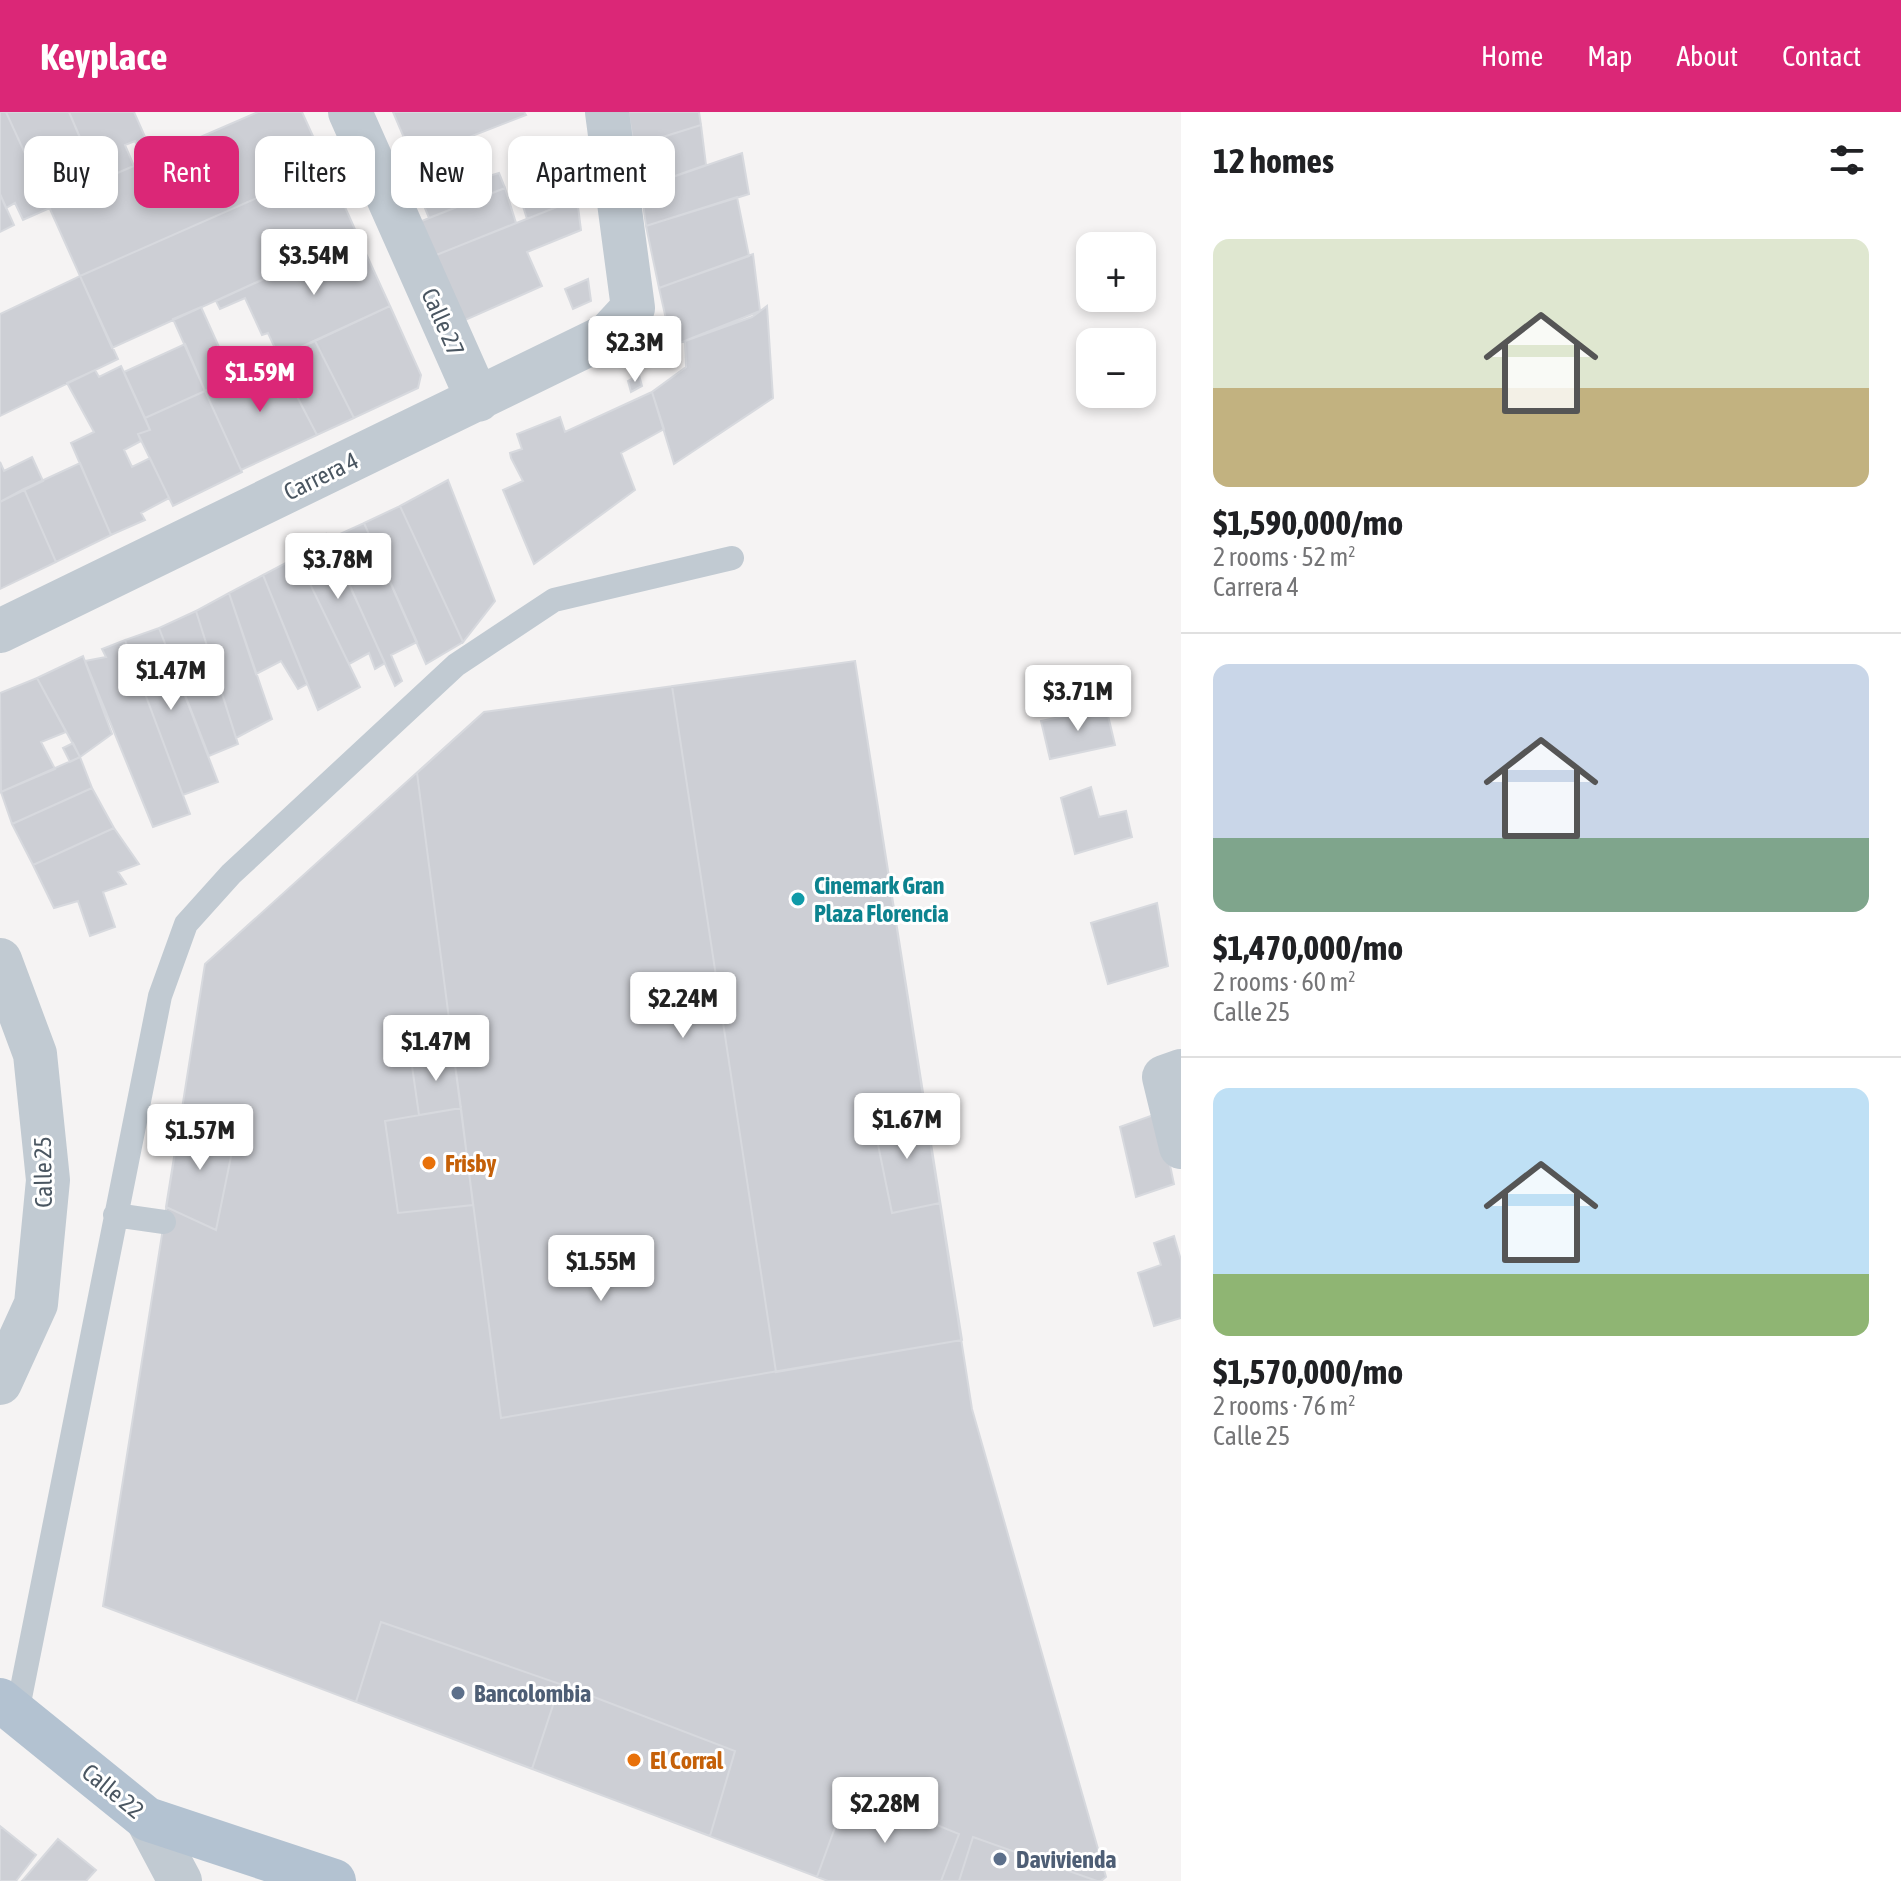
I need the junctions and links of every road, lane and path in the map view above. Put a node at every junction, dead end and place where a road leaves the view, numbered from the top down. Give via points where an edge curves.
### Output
1 (350, 112) edge
2 (607, 112) edge
3 (478, 400) junction
4 (732, 558) dead end
5 (0, 631) edge
6 (0, 960) edge
7 (1172, 1074) edge
8 (1181, 1147) edge
9 (115, 1215) junction
10 (164, 1222) dead end
11 (0, 1383) edge
12 (8, 1706) edge
13 (147, 1819) junction
14 (180, 1881) edge
15 (334, 1881) edge

1 - 3 street, Calle 27
2 - 3 street, Carrera 4 via 633,308 608,335
3 - 5 street, Carrera 4
4 - 9 lane via 554,600 456,665 231,874 186,924 160,996
6 - 11 street, Calle 25 via 35,1054 48,1180 36,1304
7 - 8 street
9 - 10 lane
9 - 12 lane
12 - 13 main road, Calle 22
13 - 14 street
13 - 15 main road, Calle 22

